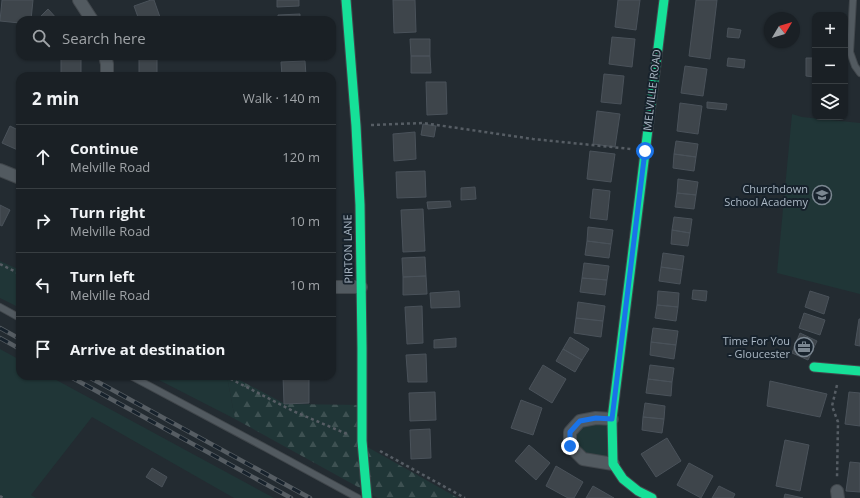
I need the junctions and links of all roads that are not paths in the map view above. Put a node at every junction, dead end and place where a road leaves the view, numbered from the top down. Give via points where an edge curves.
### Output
1 (79, 0) edge
2 (346, 0) edge
3 (664, 0) edge
4 (853, 0) edge
5 (89, 16) edge
6 (106, 60) edge
7 (108, 72) edge
8 (860, 73) edge
9 (0, 170) edge
10 (16, 176) edge
11 (336, 287) edge
12 (361, 287) junction
13 (0, 307) edge
14 (16, 316) edge
15 (814, 367) dead end
16 (860, 371) edge
17 (138, 380) edge
18 (612, 419) junction
19 (613, 464) junction
20 (358, 498) edge
21 (367, 498) edge
22 (652, 498) edge

1 - 5 street
2 - 12 street, PIRTON LANE via 356,126
3 - 18 street, MELVILLE ROAD
4 - 8 lane via 850,52
6 - 7 street
9 - 10 street
11 - 12 street
12 - 21 street, PIRTON LANE via 362,453
13 - 14 lane
15 - 16 street
17 - 20 lane
18 - 19 street, MELVILLE ROAD
18 - 19 street via 580,421 570,432 570,446 583,459
19 - 22 street via 622,479

